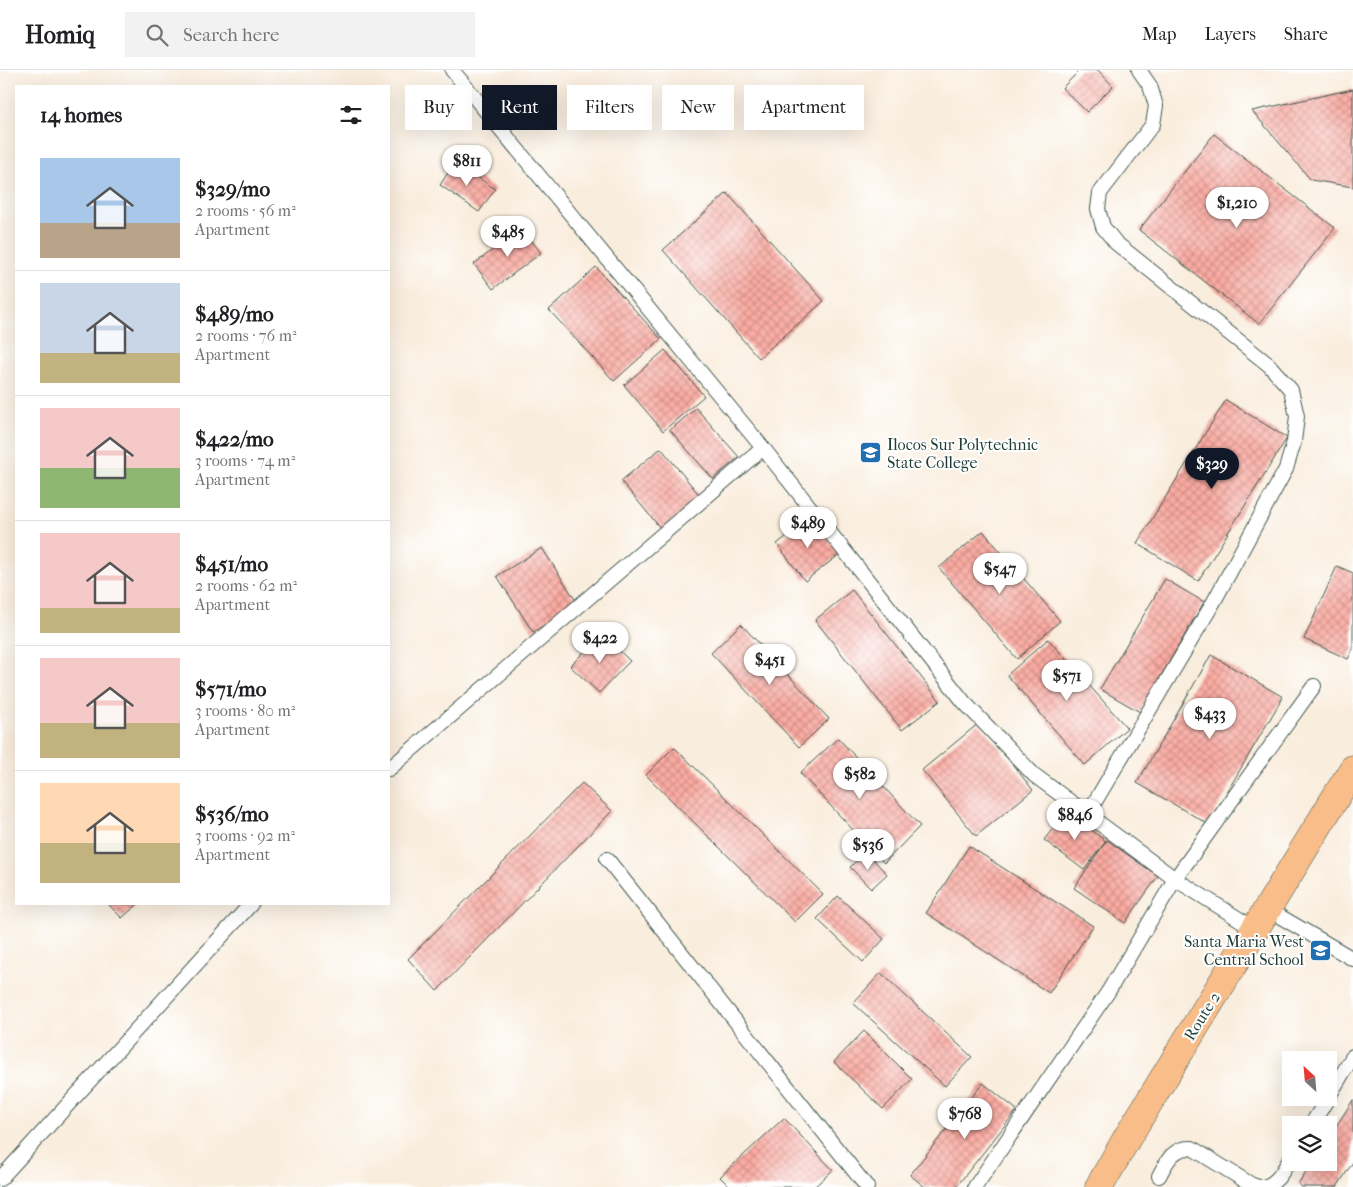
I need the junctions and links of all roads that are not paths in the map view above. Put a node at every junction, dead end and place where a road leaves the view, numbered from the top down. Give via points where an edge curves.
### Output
1 (452, 70) edge
2 (1139, 70) edge
3 (763, 448) junction
4 (1314, 686) dead end
5 (390, 768) edge
6 (1353, 768) edge
7 (1087, 815) junction
8 (606, 859) dead end
9 (1175, 879) junction
10 (250, 905) edge
11 (1261, 919) junction
12 (1353, 960) edge
13 (1353, 1056) edge
14 (1338, 1080) edge
15 (1283, 1171) edge
16 (1159, 1176) dead end
17 (0, 1179) edge
18 (867, 1187) edge
19 (975, 1187) edge
20 (1100, 1187) edge
21 (1260, 1187) edge

1 - 3 lane
2 - 7 lane via 1150,86 1156,106 1153,124 1100,193 1098,209 1103,227 1116,242 1269,365 1291,390 1298,416 1286,469 1212,606
3 - 5 lane
3 - 7 lane via 964,702 1034,775
4 - 9 lane
6 - 11 highway, Route 2
7 - 9 lane
8 - 18 lane
9 - 11 lane
9 - 19 lane via 1108,992
10 - 17 lane
11 - 12 lane
11 - 20 highway, Route 2 via 1126,1138
13 - 14 lane
15 - 21 lane via 1278,1179
16 - 21 lane via 1172,1154 1184,1147 1192,1148

